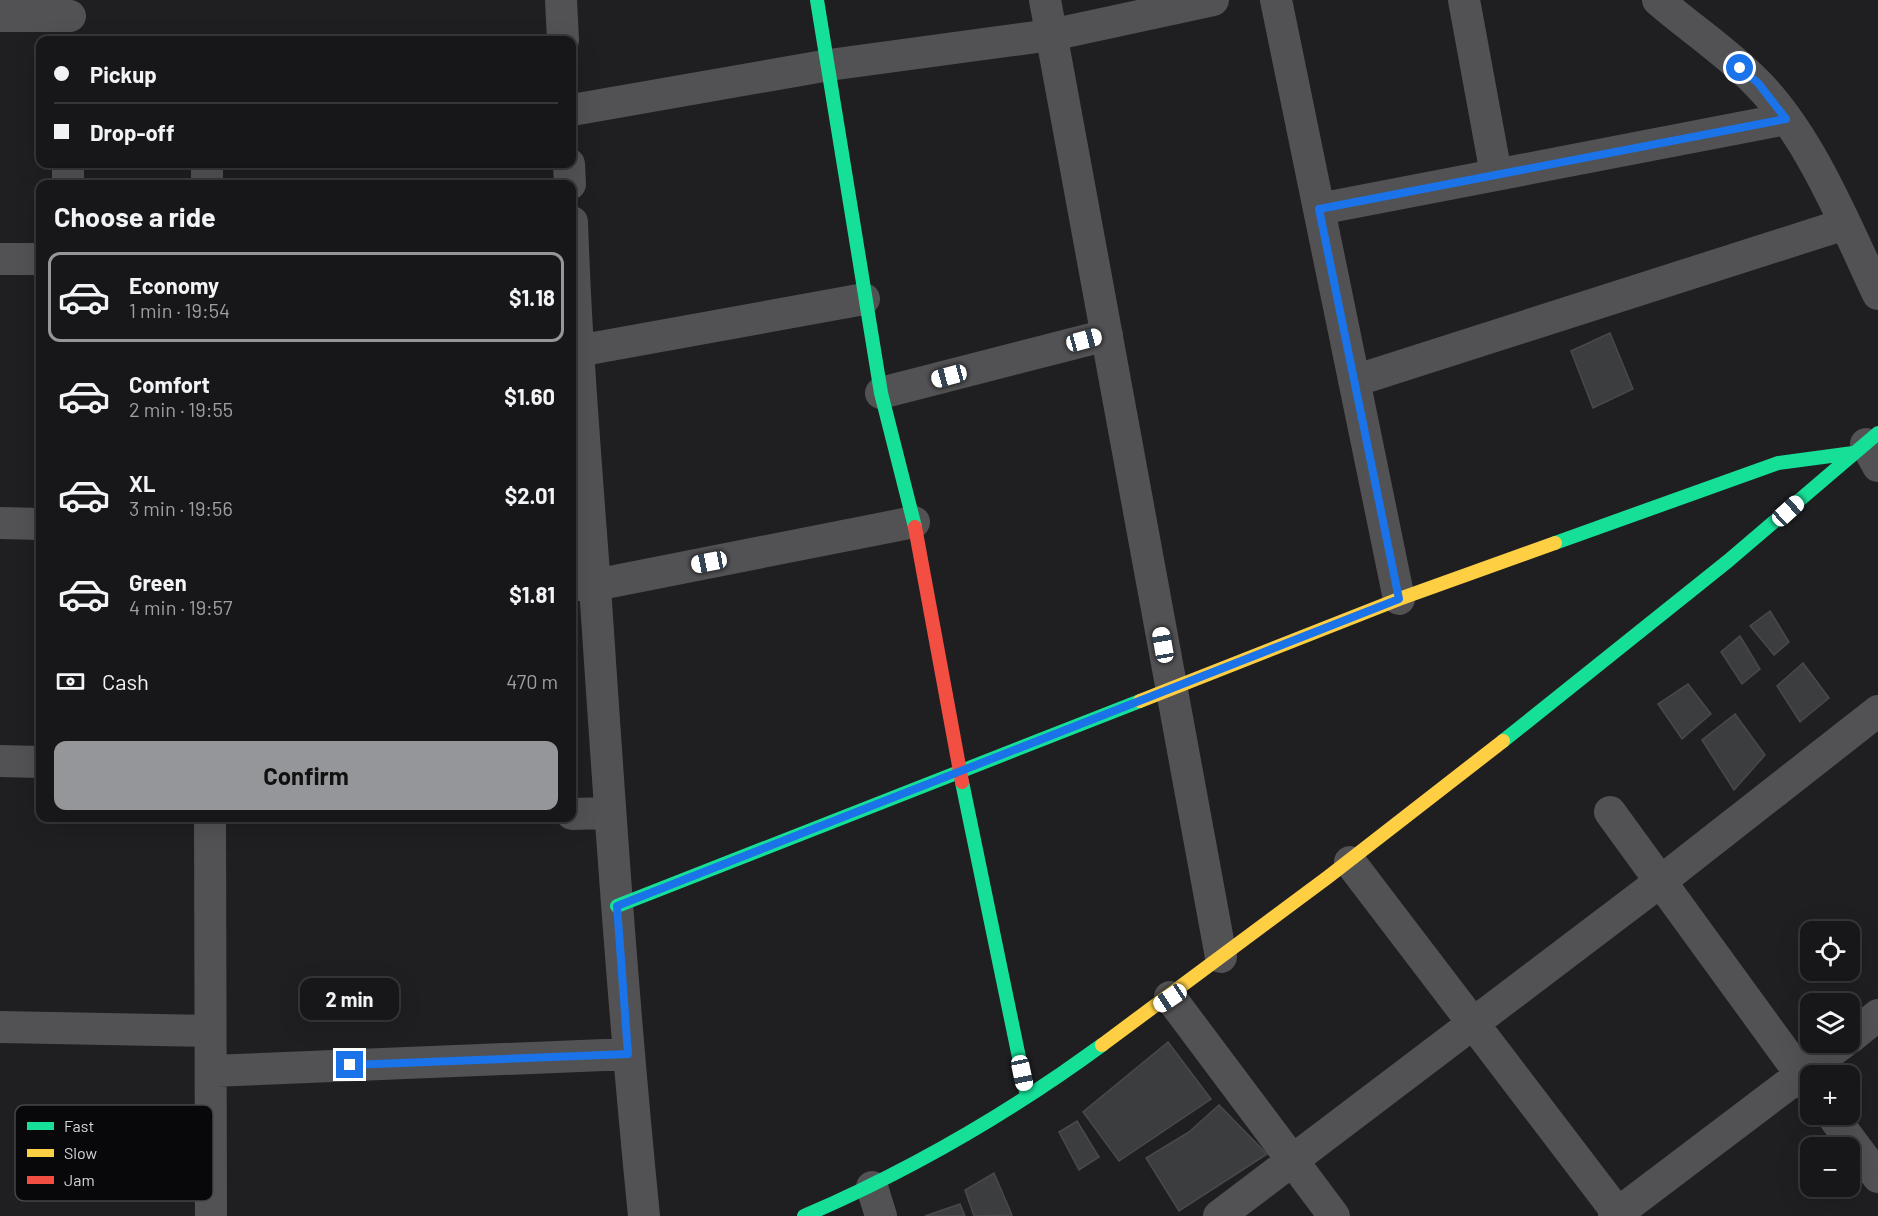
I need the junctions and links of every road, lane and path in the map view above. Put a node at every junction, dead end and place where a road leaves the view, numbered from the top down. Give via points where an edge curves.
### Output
1 (561, 0) edge
2 (817, 0) edge
3 (1045, 0) edge
4 (1213, 0) edge
5 (1276, 0) edge
6 (1464, 0) edge
7 (1672, 3) edge
8 (0, 16) edge
9 (70, 19) edge
10 (563, 36) edge
11 (1051, 36) junction
12 (830, 65) junction
13 (576, 109) edge
14 (1786, 119) junction
15 (1496, 174) junction
16 (1319, 209) junction
17 (1845, 224) junction
18 (0, 259) edge
19 (36, 259) edge
20 (1878, 294) edge
21 (864, 299) junction
22 (1107, 335) junction
23 (576, 352) edge
24 (1354, 381) junction
25 (881, 393) junction
26 (576, 404) edge
27 (1869, 449) edge
28 (914, 522) junction
29 (0, 523) edge
30 (36, 524) edge
31 (583, 585) edge
32 (1399, 599) junction
33 (1171, 689) junction
34 (1878, 711) edge
35 (0, 761) edge
36 (36, 762) edge
37 (960, 772) junction
38 (1610, 812) dead end
39 (609, 813) junction
40 (576, 814) edge
41 (210, 822) edge
42 (1350, 862) junction
43 (1661, 881) junction
44 (617, 906) junction
45 (1221, 957) junction
46 (1170, 998) junction
47 (1878, 1015) edge
48 (1473, 1023) junction
49 (0, 1027) edge
50 (1860, 1030) edge
51 (210, 1031) junction
52 (1834, 1053) edge
53 (628, 1054) junction
54 (1822, 1065) edge
55 (211, 1071) junction
56 (1800, 1074) edge
57 (1800, 1086) edge
58 (1027, 1096) junction
59 (211, 1105) edge
60 (1839, 1125) edge
61 (1292, 1160) junction
62 (1878, 1177) edge
63 (877, 1201) edge
64 (1617, 1215) edge
65 (644, 1216) edge
66 (804, 1216) edge
67 (1219, 1216) edge
68 (1334, 1216) edge

1 - 10 street
2 - 12 street
3 - 11 street
4 - 11 street
5 - 16 street
6 - 15 street
7 - 14 street via 1758,83
8 - 9 street
11 - 12 street
11 - 22 street
12 - 13 street
12 - 21 street
14 - 15 street
14 - 17 street
15 - 16 street
16 - 24 street
17 - 20 street
17 - 24 street
18 - 19 street
21 - 23 street
21 - 25 street
22 - 25 street
22 - 33 street
24 - 32 street
25 - 28 street
26 - 31 street
27 - 32 street via 1778,463
27 - 42 street
28 - 31 street
28 - 37 street
29 - 30 street
31 - 39 street
32 - 33 street
33 - 37 street
33 - 45 street
34 - 43 street
35 - 36 street
37 - 44 street
37 - 58 street
38 - 43 street
39 - 40 street
39 - 44 street
41 - 51 street
42 - 45 street
42 - 48 street
43 - 48 street
43 - 56 street
44 - 53 street
45 - 46 street
46 - 58 street
46 - 61 street
47 - 50 street
48 - 61 street
48 - 64 street
49 - 51 street
51 - 55 street
52 - 54 street
53 - 55 street
53 - 65 street
55 - 59 street
57 - 64 street
58 - 63 street
60 - 62 street
61 - 67 street
61 - 68 street
63 - 66 street

